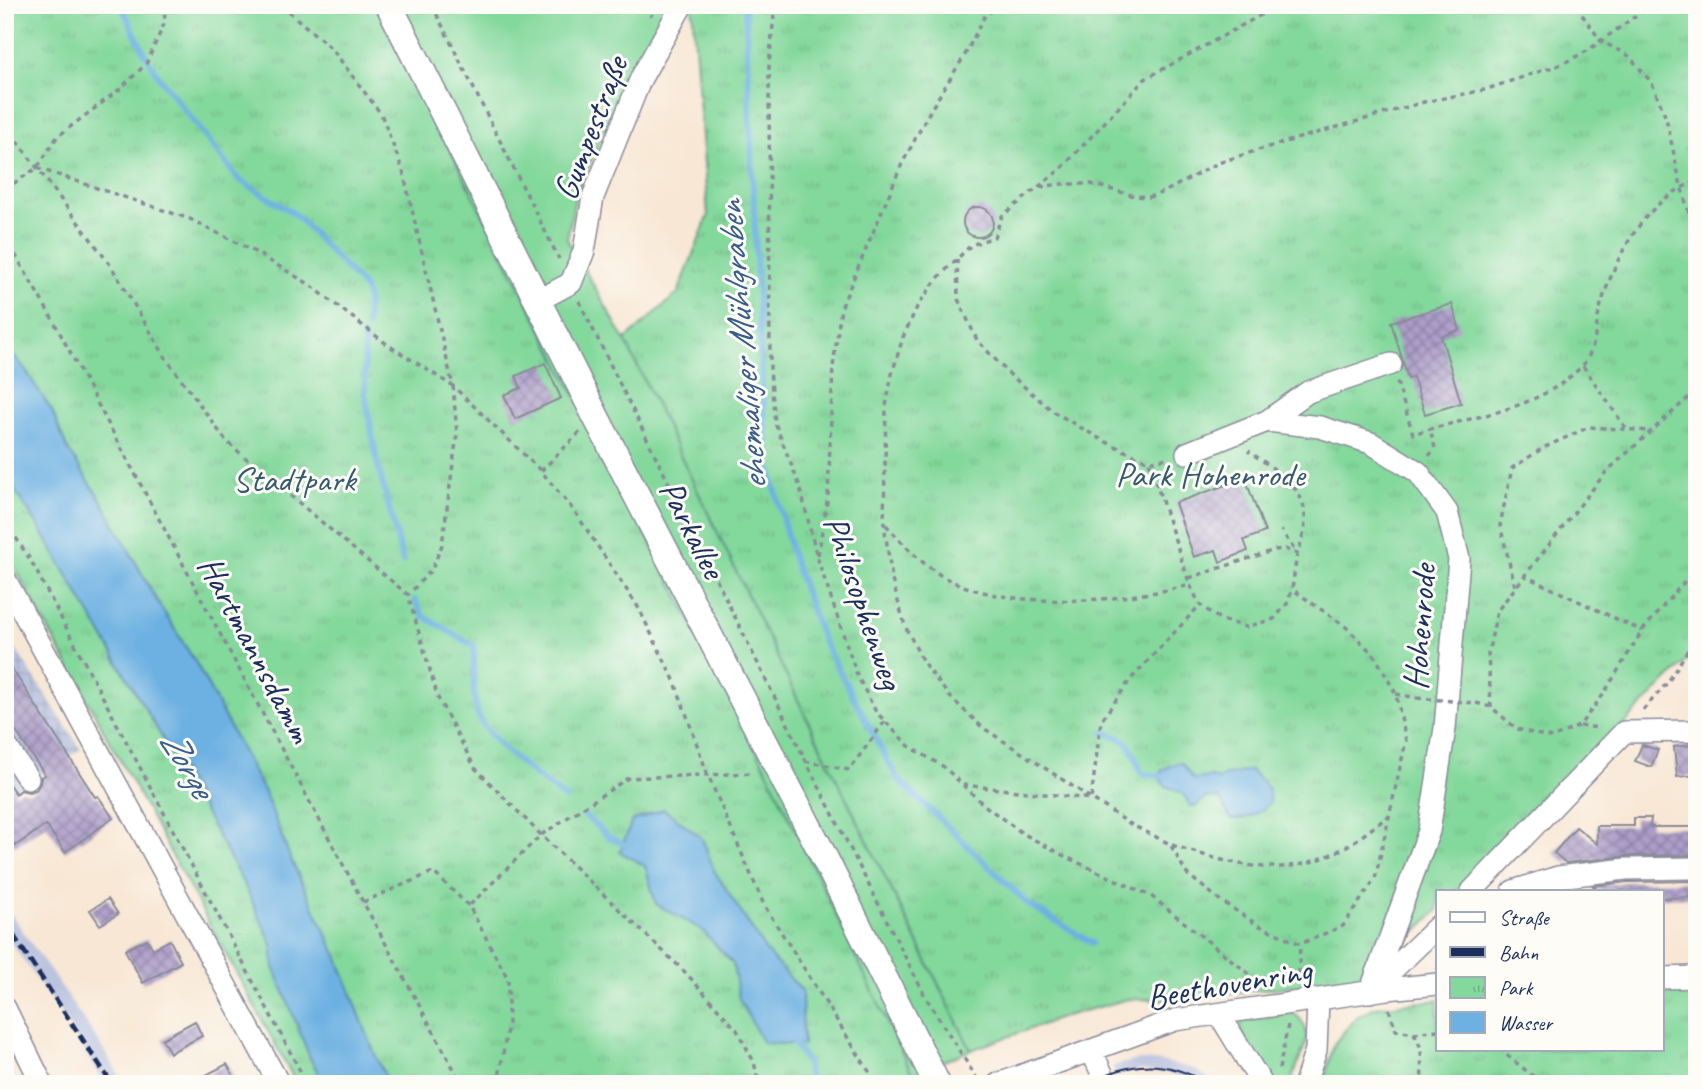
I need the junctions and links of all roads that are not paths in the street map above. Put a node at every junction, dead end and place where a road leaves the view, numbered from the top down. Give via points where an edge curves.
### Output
1 (388, 5) edge
2 (682, 5) edge
3 (537, 301) junction
4 (1391, 364) road end
5 (1268, 421) junction
6 (1187, 453) road end
7 (5, 579) edge
8 (1697, 731) edge
9 (5, 744) edge
10 (29, 779) dead end
11 (1697, 868) edge
12 (1473, 890) edge
13 (1516, 890) edge
14 (1436, 928) edge
15 (1697, 977) edge
16 (1664, 978) edge
17 (1436, 985) edge
18 (1370, 992) junction
19 (1318, 1000) junction
20 (5, 1008) edge
21 (1219, 1014) junction
22 (1091, 1050) junction
23 (1270, 1078) edge
24 (1105, 1079) edge
25 (42, 1084) edge
26 (279, 1084) edge
27 (937, 1084) edge
28 (998, 1084) edge
29 (1306, 1084) edge

1 - 3 main road, Parkallee
2 - 3 street, Gumpestraße via 641,78 593,197 584,251 571,283
3 - 27 main road, Parkallee
4 - 5 street via 1308,392
5 - 6 street
5 - 18 street, Hohenrode via 1320,427 1371,443 1418,472 1447,512 1459,559 1445,728 1429,831
7 - 26 street
8 - 12 street via 1624,732
9 - 10 street
11 - 13 street via 1626,869 1558,877
14 - 18 street
15 - 16 street
17 - 18 street, Beethovenring
18 - 19 street, Beethovenring
19 - 21 street, Beethovenring via 1293,996
19 - 29 street via 1316,1051
20 - 25 street
21 - 22 street, Beethovenring via 1175,1020
21 - 23 street
22 - 24 street
22 - 28 street, Beethovenring

